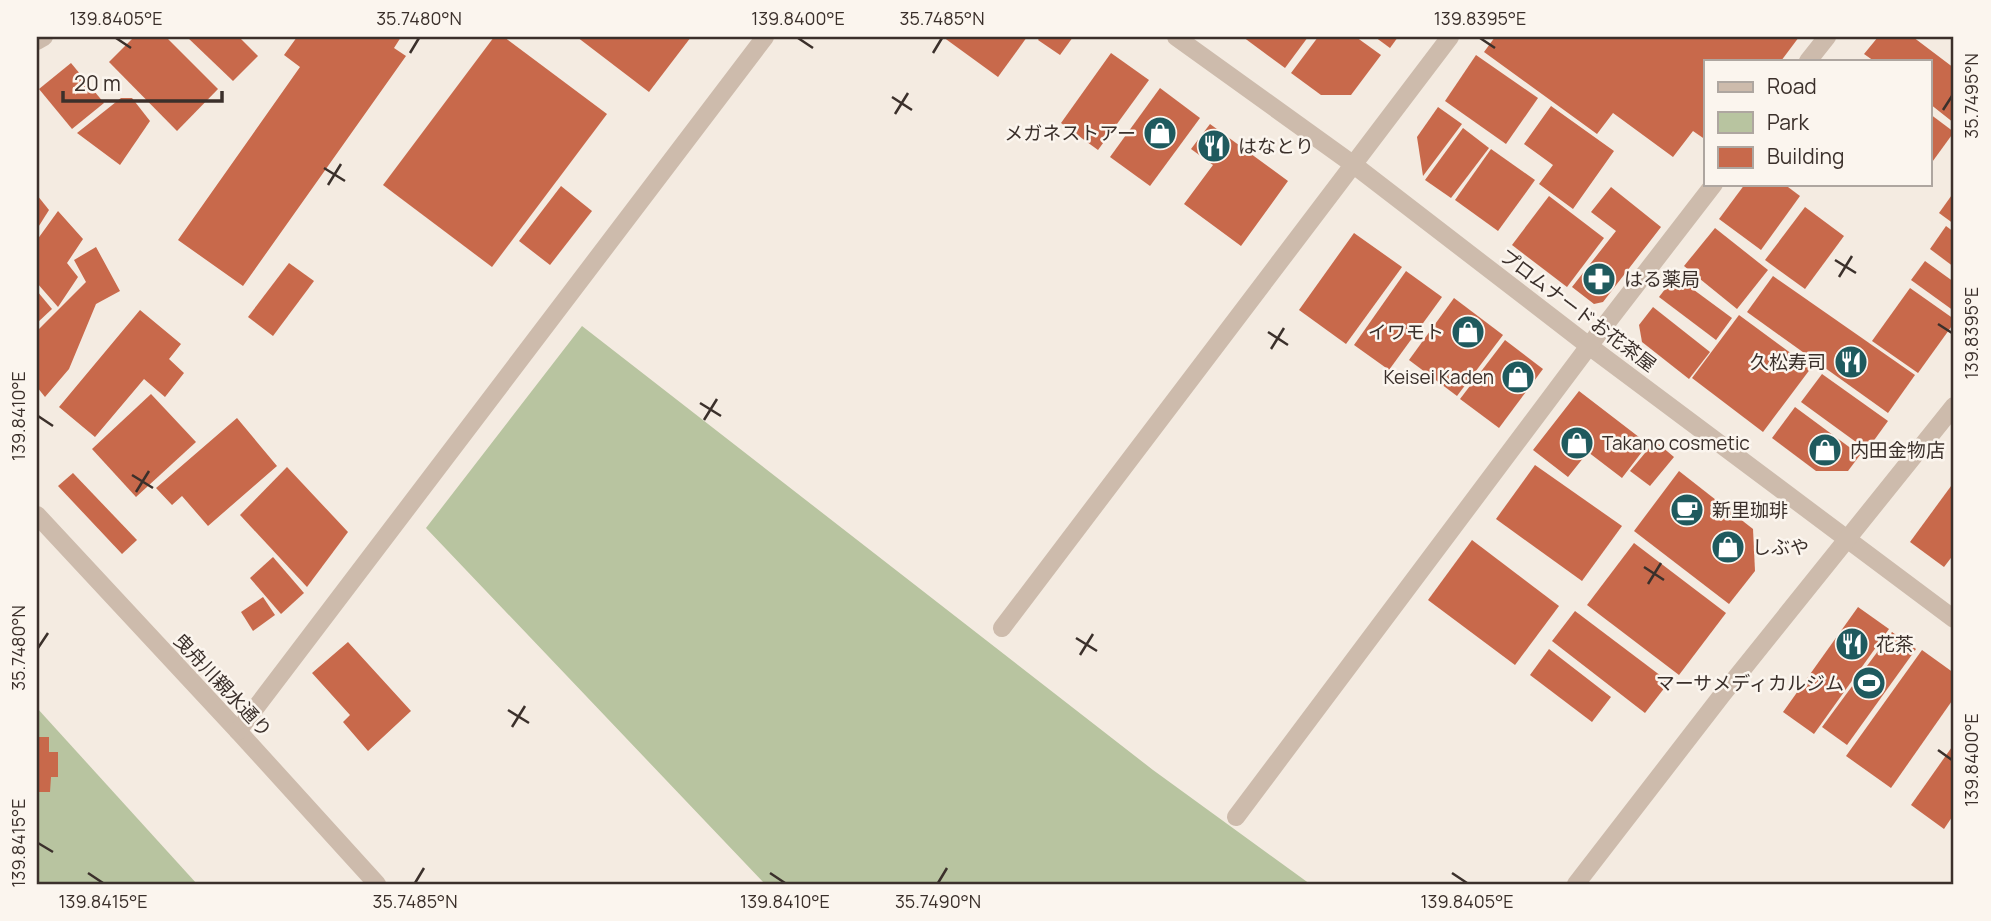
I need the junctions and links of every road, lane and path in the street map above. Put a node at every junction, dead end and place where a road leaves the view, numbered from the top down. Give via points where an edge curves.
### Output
1 (44, 37) edge
2 (765, 37) edge
3 (1176, 37) edge
4 (1450, 37) edge
5 (1827, 37) edge
6 (37, 41) edge
7 (1809, 60) edge
8 (1353, 166) junction
9 (1712, 186) edge
10 (1589, 346) junction
11 (1954, 406) edge
12 (37, 515) edge
13 (1848, 539) junction
14 (1954, 619) edge
15 (1002, 628) dead end
16 (238, 731) junction
17 (1236, 817) dead end
18 (377, 884) edge
19 (1576, 884) edge

1 - 6 street
2 - 16 street
3 - 8 street, プロムナードお花茶屋
4 - 8 street
5 - 7 street
8 - 10 street, プロムナードお花茶屋
8 - 15 street
9 - 10 street
10 - 13 street, プロムナードお花茶屋
10 - 17 street
11 - 13 street
12 - 16 street, 曳舟川親水通り
13 - 14 street, プロムナードお花茶屋
13 - 19 street
16 - 18 street, 曳舟川親水通り

